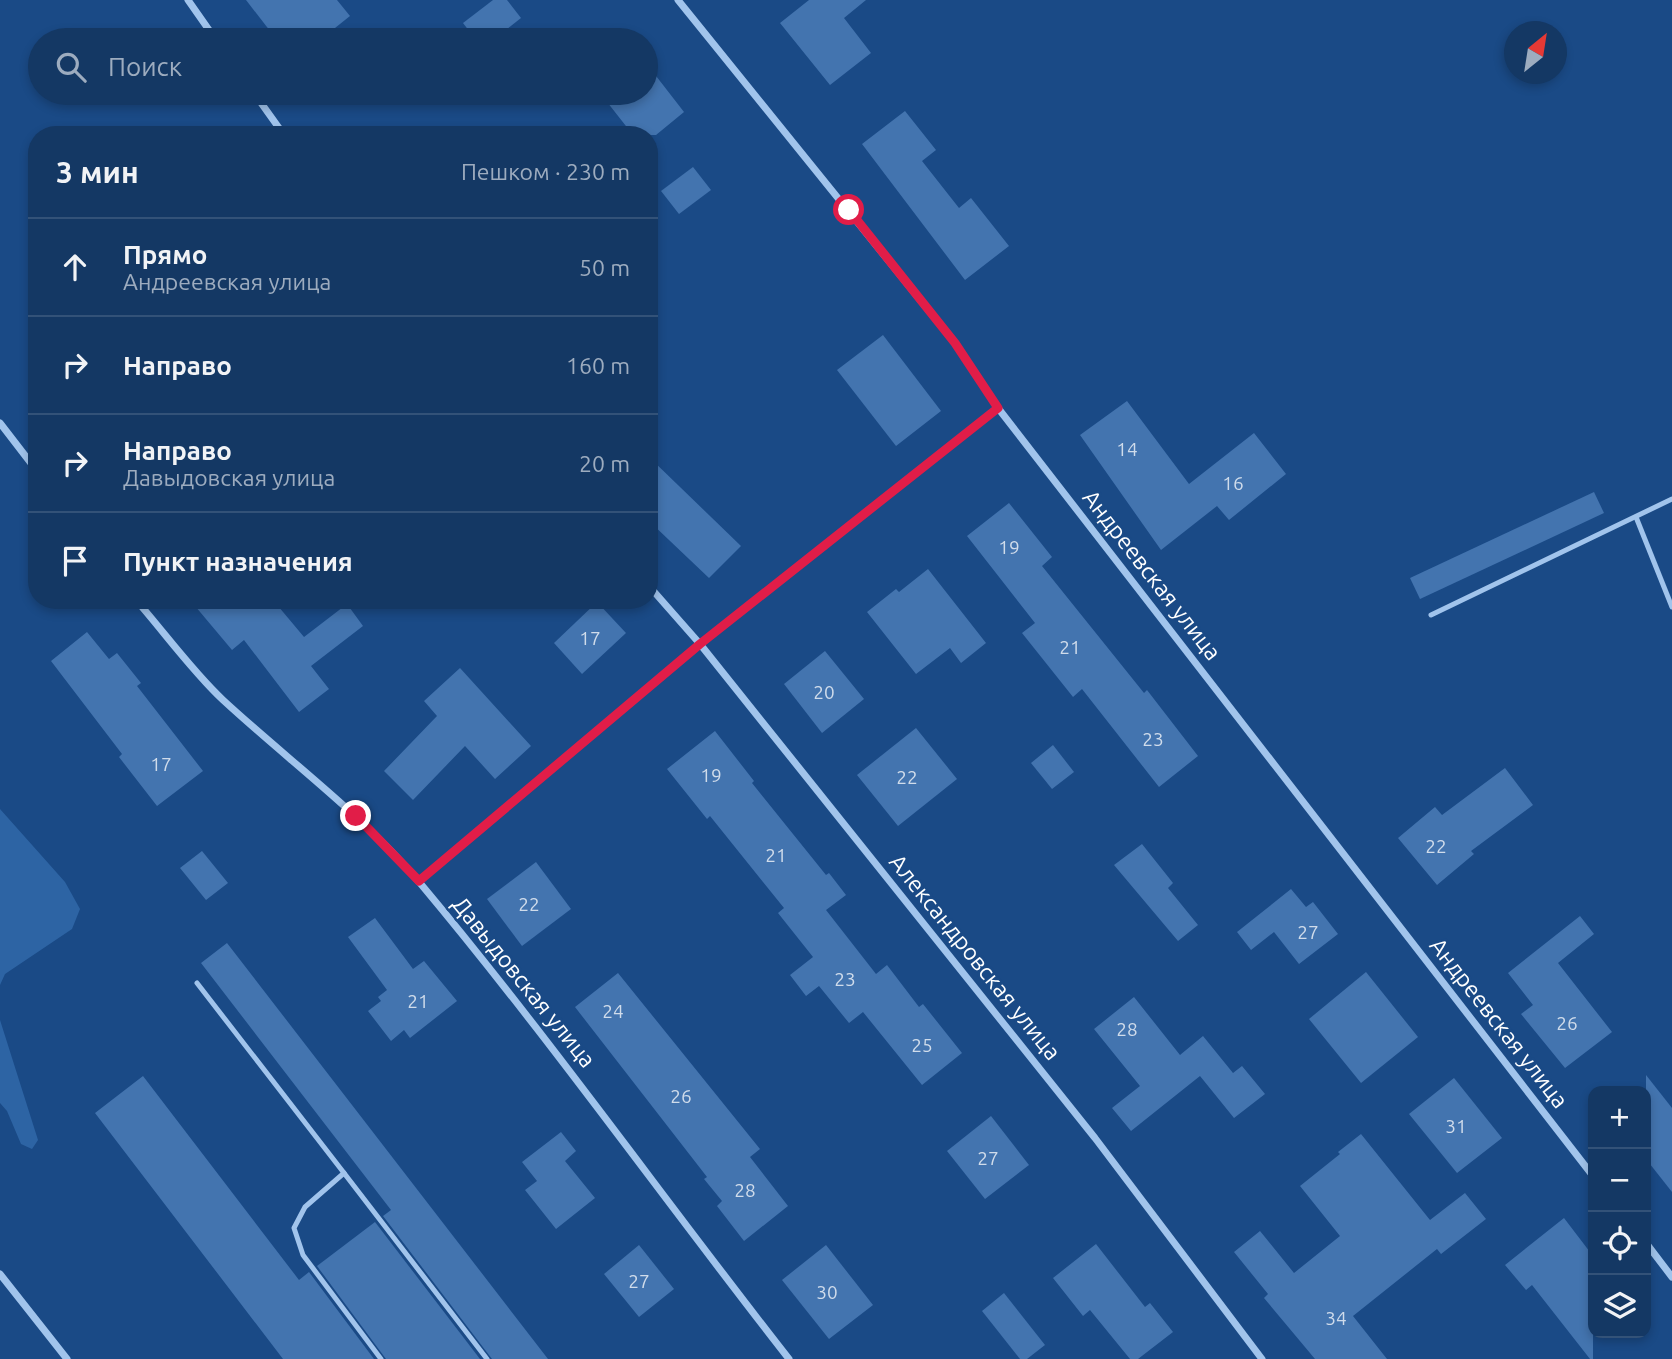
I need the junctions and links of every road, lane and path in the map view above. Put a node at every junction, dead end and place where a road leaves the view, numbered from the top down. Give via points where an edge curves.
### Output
1 (188, 0) edge
2 (678, 0) edge
3 (208, 28) edge
4 (263, 105) edge
5 (278, 126) edge
6 (998, 408) junction
7 (0, 424) edge
8 (28, 460) edge
9 (1672, 499) edge
10 (1636, 517) junction
11 (658, 596) edge
12 (1672, 607) edge
13 (144, 609) edge
14 (1431, 615) dead end
15 (700, 644) junction
16 (419, 881) junction
17 (197, 983) dead end
18 (1588, 1170) edge
19 (344, 1173) junction
20 (1651, 1250) edge
21 (0, 1274) edge
22 (1672, 1277) edge
23 (67, 1359) edge
24 (381, 1359) edge
25 (487, 1359) edge
26 (789, 1359) edge
27 (1262, 1359) edge

1 - 3 street
2 - 6 street, Андреевская улица via 955,343
4 - 5 street
6 - 15 lane
6 - 18 street, Андреевская улица
7 - 8 street
9 - 10 lane
10 - 12 lane
10 - 14 lane
11 - 15 street, Александровская улица
13 - 16 street, Давыдовская улица via 221,698 356,816
15 - 16 lane
15 - 27 street, Александровская улица via 1095,1138
16 - 26 street, Давыдовская улица via 584,1088
17 - 19 lane
19 - 24 lane via 305,1207 294,1228 303,1255
19 - 25 lane
20 - 22 street
21 - 23 street

